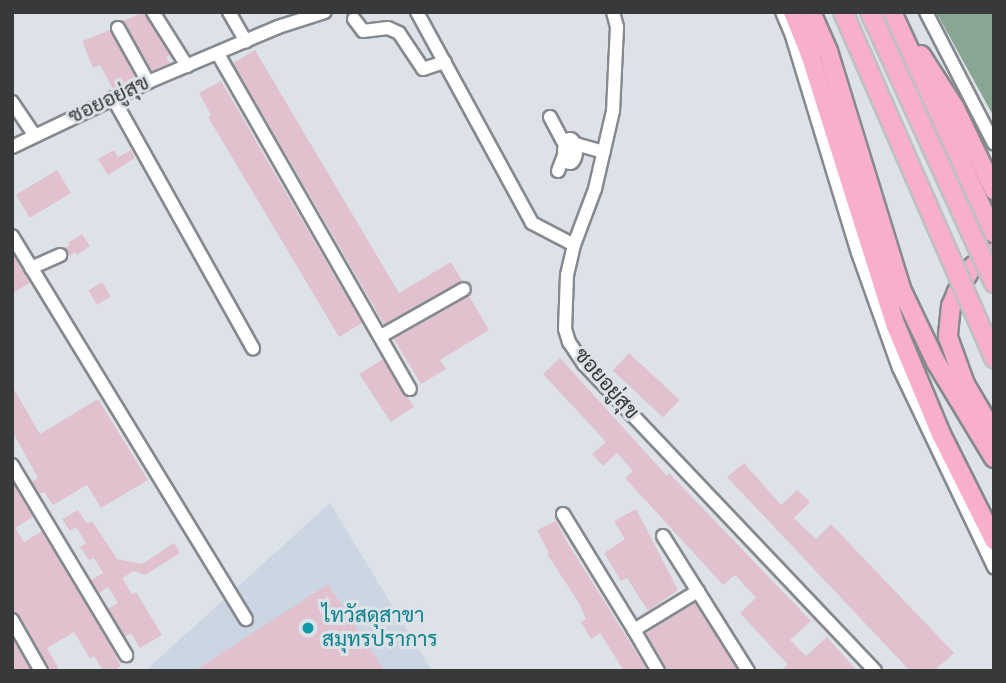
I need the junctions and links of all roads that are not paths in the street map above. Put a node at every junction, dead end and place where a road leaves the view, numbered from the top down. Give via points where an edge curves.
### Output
1 (153, 12) edge
2 (229, 12) edge
3 (325, 12) edge
4 (417, 12) edge
5 (613, 12) edge
6 (782, 12) edge
7 (793, 12) edge
8 (811, 12) edge
9 (843, 12) edge
10 (870, 12) edge
11 (926, 12) edge
12 (354, 19) dead end
13 (896, 20) edge
14 (118, 28) dead end
15 (246, 42) junction
16 (218, 54) junction
17 (445, 62) junction
18 (187, 66) junction
19 (148, 82) junction
20 (113, 97) junction
21 (12, 102) edge
22 (550, 117) dead end
23 (34, 135) junction
24 (567, 144) junction
25 (994, 144) edge
26 (12, 147) edge
27 (604, 152) junction
28 (558, 171) dead end
29 (994, 190) edge
30 (994, 234) edge
31 (12, 236) edge
32 (574, 245) junction
33 (994, 252) edge
34 (60, 255) dead end
35 (31, 268) junction
36 (994, 283) edge
37 (464, 289) dead end
38 (381, 336) junction
39 (253, 348) dead end
40 (994, 358) edge
41 (410, 389) dead end
42 (994, 433) edge
43 (994, 458) edge
44 (12, 465) edge
45 (563, 514) dead end
46 (663, 536) dead end
47 (994, 540) edge
48 (994, 567) edge
49 (698, 591) junction
50 (246, 619) dead end
51 (12, 620) edge
52 (634, 630) junction
53 (126, 655) dead end
54 (41, 671) edge
55 (657, 671) edge
56 (748, 671) edge
57 (875, 671) edge

1 - 18 street
2 - 15 street
3 - 15 street, ซอยอยู่สุข
4 - 17 street
5 - 27 street, ซอยอยู่สุข via 617,27 613,111
6 - 48 street via 899,368
7 - 47 highway via 896,326 941,434
8 - 43 highway via 828,51 901,289 936,362
9 - 40 highway, bridge
10 - 36 highway, bridge
11 - 25 street
12 - 17 street via 363,31 388,28 400,33 423,69
13 - 29 highway via 955,108
13 - 30 highway
14 - 19 street
15 - 16 street, ซอยอยู่สุข
16 - 18 street, ซอยอยู่สุข
16 - 38 street
17 - 32 street via 533,223
18 - 19 street, ซอยอยู่สุข
19 - 20 street, ซอยอยู่สุข
20 - 23 street, ซอยอยู่สุข
20 - 39 street
21 - 23 street
22 - 24 street
23 - 26 street, ซอยอยู่สุข
24 - 27 street
24 - 28 street
27 - 32 street, ซอยอยู่สุข
31 - 35 street
32 - 57 street, ซอยอยู่สุข via 564,293 565,329 584,364
33 - 42 highway via 973,266 957,292 948,337 965,384
34 - 35 street
35 - 50 street
37 - 38 street
38 - 41 street
44 - 53 street
45 - 52 street
46 - 49 street
49 - 52 street
49 - 56 street
51 - 54 street
52 - 55 street

